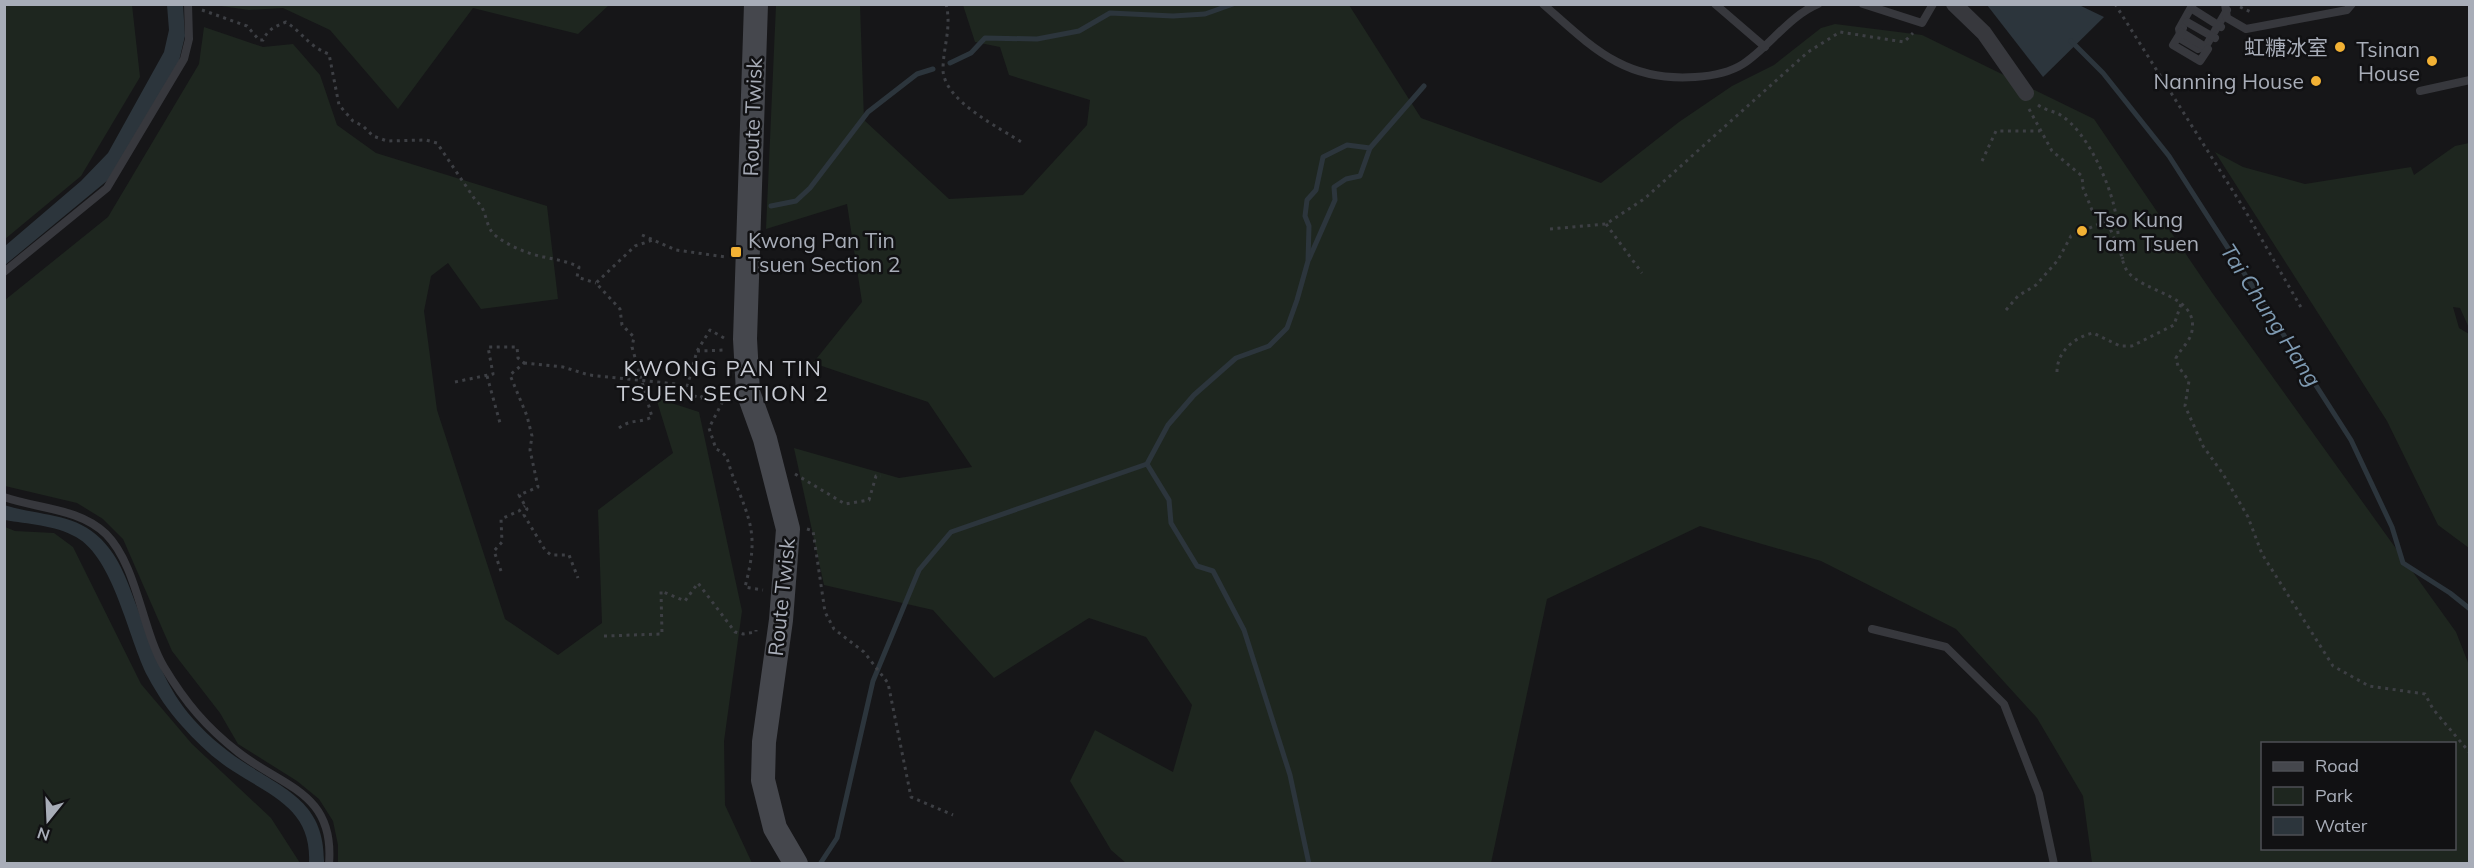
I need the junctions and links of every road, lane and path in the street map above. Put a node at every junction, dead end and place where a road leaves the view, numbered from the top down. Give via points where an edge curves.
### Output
1 (756, 4) edge
2 (946, 4) edge
3 (1543, 4) edge
4 (1715, 4) edge
5 (1818, 4) edge
6 (1863, 4) edge
7 (1933, 4) edge
8 (1954, 4) edge
9 (2115, 4) edge
10 (2225, 4) edge
11 (2230, 4) edge
12 (2235, 4) edge
13 (189, 5) edge
14 (2195, 6) edge
15 (2349, 7) edge
16 (2261, 12) dead end
17 (2227, 18) junction
18 (1922, 22) junction
19 (2187, 22) junction
20 (2222, 27) junction
21 (2181, 32) junction
22 (2215, 38) junction
23 (1765, 47) junction
24 (2208, 49) junction
25 (2469, 80) edge
26 (2420, 91) dead end
27 (2027, 94) junction
28 (2040, 131) junction
29 (1023, 143) dead end
30 (1982, 161) dead end
31 (2106, 221) junction
32 (1606, 224) junction
33 (1550, 229) dead end
34 (642, 235) dead end
35 (653, 240) junction
36 (749, 257) junction
37 (2124, 261) junction
38 (4, 272) edge
39 (1642, 273) dead end
40 (596, 284) junction
41 (2181, 304) junction
42 (2302, 309) dead end
43 (2006, 310) dead end
44 (710, 330) dead end
45 (746, 350) junction
46 (697, 351) junction
47 (524, 363) junction
48 (2057, 372) dead end
49 (487, 376) junction
50 (640, 380) junction
51 (455, 382) dead end
52 (687, 387) junction
53 (704, 392) dead end
54 (727, 393) dead end
55 (500, 423) dead end
56 (620, 428) dead end
57 (771, 458) junction
58 (881, 476) dead end
59 (4, 497) edge
60 (525, 506) junction
61 (788, 529) junction
62 (501, 571) dead end
63 (578, 578) dead end
64 (782, 592) junction
65 (781, 620) junction
66 (1872, 629) dead end
67 (604, 636) dead end
68 (2469, 753) edge
69 (953, 815) dead end
70 (329, 864) edge
71 (796, 864) edge
72 (909, 864) edge
73 (916, 864) edge
74 (2054, 864) edge

1 - 36 main road, Route Twisk
2 - 29 path via 946,83 959,99
3 - 23 lane via 1619,65 1648,75 1676,78 1725,72
4 - 23 lane
5 - 23 lane
6 - 18 lane
7 - 18 lane
8 - 27 street via 1984,33
9 - 42 path via 2243,207
10 - 17 lane
11 - 14 lane via 2206,46 2198,49 2181,39 2179,29
12 - 16 path via 2251,13
13 - 38 lane via 189,39 184,59 117,174 107,188
13 - 40 path via 247,26 259,40 286,22 301,32 310,45 329,54 339,105 353,121 387,141 437,143 482,205 495,236 523,251 567,261 579,267 577,277
14 - 19 lane
14 - 20 lane
15 - 17 lane via 2246,29
17 - 20 lane
18 - 32 path via 1904,42 1840,32 1808,52 1644,199
19 - 21 lane
19 - 22 lane
20 - 22 lane
21 - 24 lane
21 - 24 lane via 2173,45 2200,61
22 - 24 lane
25 - 26 lane
27 - 28 path via 2028,106
27 - 37 path via 2046,112 2062,116 2088,143 2114,204
28 - 30 path via 1996,131
28 - 31 path via 2052,152 2082,176 2092,210
31 - 37 path
31 - 43 path via 2071,236 2058,260
32 - 33 path
32 - 39 path
34 - 35 path
35 - 36 path via 676,250
35 - 40 path via 635,246
36 - 45 main road, Route Twisk
37 - 41 path via 2137,281
40 - 50 path via 620,309 622,325 634,337 632,347
41 - 48 path via 2174,325 2132,346 2120,346 2093,333 2077,339 2061,354
41 - 68 path via 2188,312 2192,328 2176,358 2189,381 2185,406 2203,446 2248,517 2262,554 2333,666 2368,686 2425,694
44 - 46 path
45 - 46 path
45 - 57 main road, Route Twisk via 748,392
46 - 52 path
47 - 49 path via 518,358 517,347 488,347 493,374
47 - 50 path
47 - 60 path via 510,375 532,436 530,450 538,487 519,495
49 - 51 path
49 - 55 path
50 - 52 path
50 - 56 path via 652,417 632,420
52 - 53 path via 691,395 701,398
54 - 64 path via 709,428 716,449 730,462 753,534 753,557 745,587
57 - 58 path via 845,504 869,500 876,476
57 - 61 main road, Route Twisk
59 - 70 lane via 57,509 106,534 123,560 162,664 190,708 240,754 286,781 314,804 328,833
60 - 62 path via 501,519 502,542 494,551
60 - 63 path via 524,515 545,550 551,555 569,555
61 - 64 main road, Route Twisk
61 - 69 path via 813,531 825,612 834,629 864,652 888,683 911,797
64 - 65 main road, Route Twisk
65 - 67 path via 760,616 756,632 735,632 698,583 685,601 661,591 663,634
65 - 71 main road, Route Twisk via 764,742 763,780 775,828
66 - 74 lane via 1946,647 2004,704 2039,794
72 - 73 path

